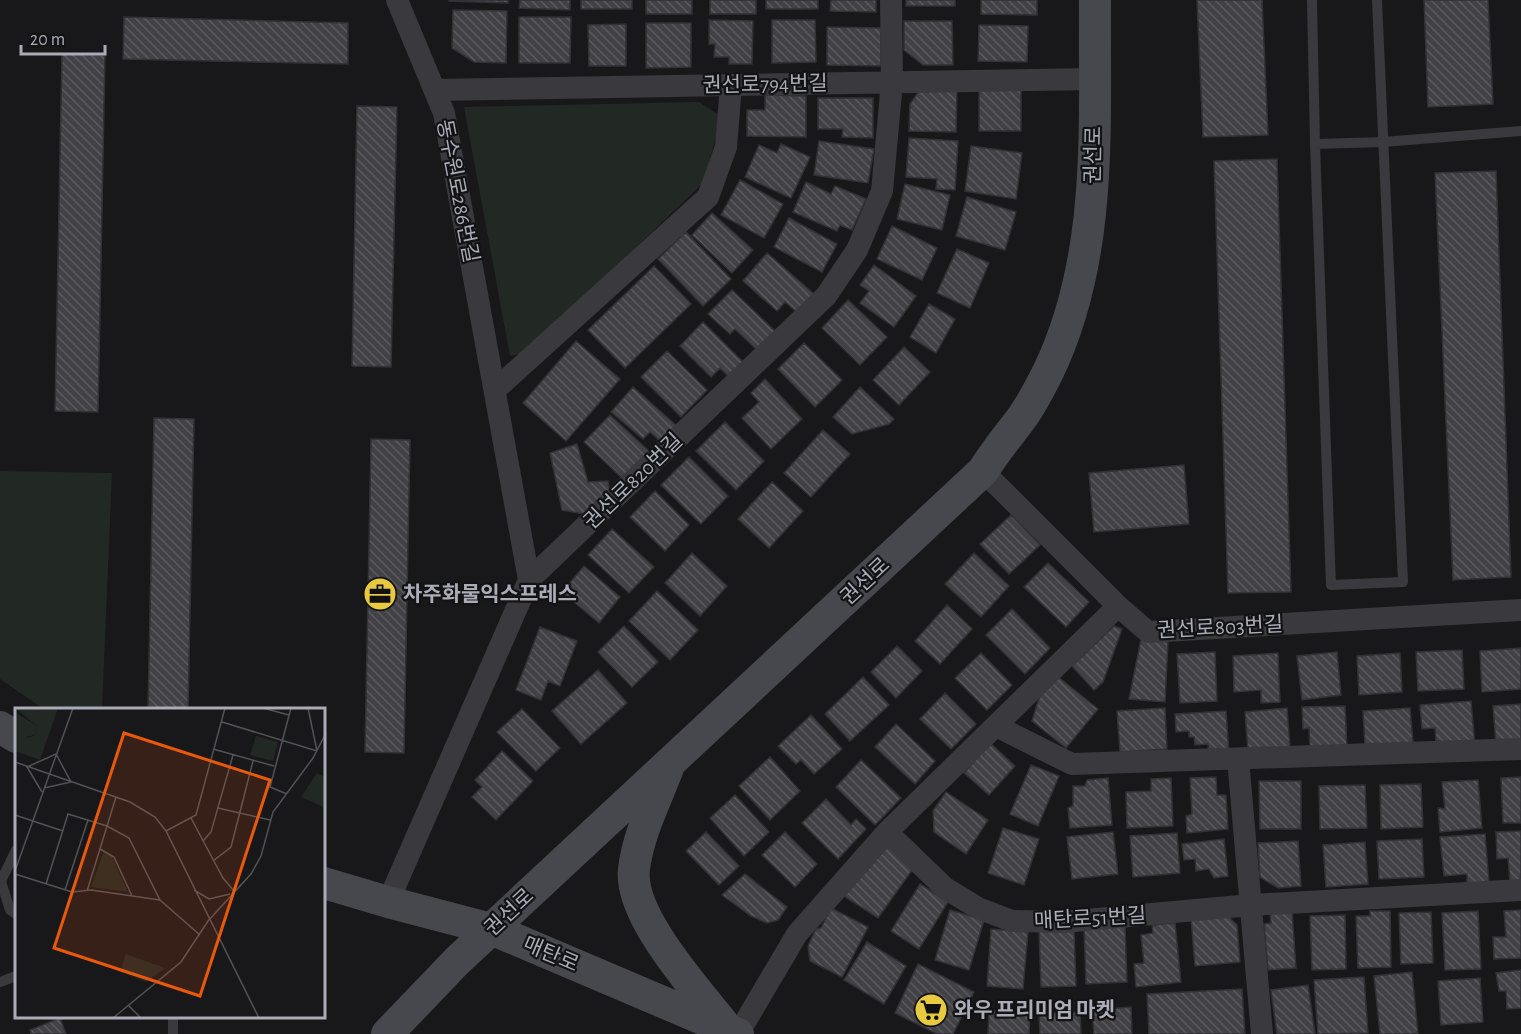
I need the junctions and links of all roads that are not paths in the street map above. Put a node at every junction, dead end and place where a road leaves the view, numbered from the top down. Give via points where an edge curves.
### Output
1 (397, 0) edge
2 (891, 0) edge
3 (1095, 0) edge
4 (1312, 0) edge
5 (1377, 0) edge
6 (1095, 79) junction
7 (892, 82) junction
8 (731, 85) junction
9 (435, 90) junction
10 (1521, 131) edge
11 (1383, 142) junction
12 (1315, 144) junction
13 (495, 390) junction
14 (983, 471) junction
15 (529, 580) junction
16 (1118, 606) junction
17 (1521, 610) edge
18 (996, 726) junction
19 (0, 727) edge
20 (15, 736) edge
21 (1521, 749) edge
22 (1238, 759) junction
23 (670, 763) junction
24 (887, 832) junction
25 (15, 852) edge
26 (326, 884) edge
27 (1521, 890) edge
28 (388, 902) junction
29 (1251, 905) junction
30 (9, 913) edge
31 (491, 929) junction
32 (15, 976) edge
33 (0, 982) edge
34 (734, 1032) edge
35 (387, 1034) edge
36 (1262, 1034) edge

1 - 9 street, 동수원로286번길
2 - 7 street
3 - 6 street, 권선로
4 - 12 lane
5 - 11 lane
6 - 7 street, 권선로794번길
6 - 14 street, 권선로 via 1089,232 1067,326 1023,417
7 - 8 street, 권선로794번길
7 - 15 street, 권선로820번길 via 882,191 857,250 826,296
8 - 9 street, 권선로794번길
8 - 13 street via 726,147 708,196
9 - 13 street, 동수원로286번길 via 444,113
10 - 11 lane
11 - 12 lane
11 - 12 lane via 1403,582 1331,585
13 - 15 street, 동수원로286번길
14 - 16 street, 권선로803번길
14 - 23 street, 권선로
15 - 28 street, 권선로820번길
16 - 17 street, 권선로803번길 via 1148,632
16 - 18 street
18 - 22 street via 1072,764
18 - 24 street
19 - 20 street
21 - 22 street
22 - 29 street
23 - 31 street, 권선로
23 - 34 street via 638,847 633,870 635,890 653,932
24 - 29 street, 매탄로51번길 via 945,888 978,908 1012,921 1064,922
24 - 34 street via 797,934
25 - 30 lane via 1,881
26 - 28 street, 매탄로
27 - 29 street, 매탄로51번길
28 - 31 street, 매탄로
29 - 36 street
31 - 34 street, 매탄로
31 - 35 street, 권선로
32 - 33 lane

